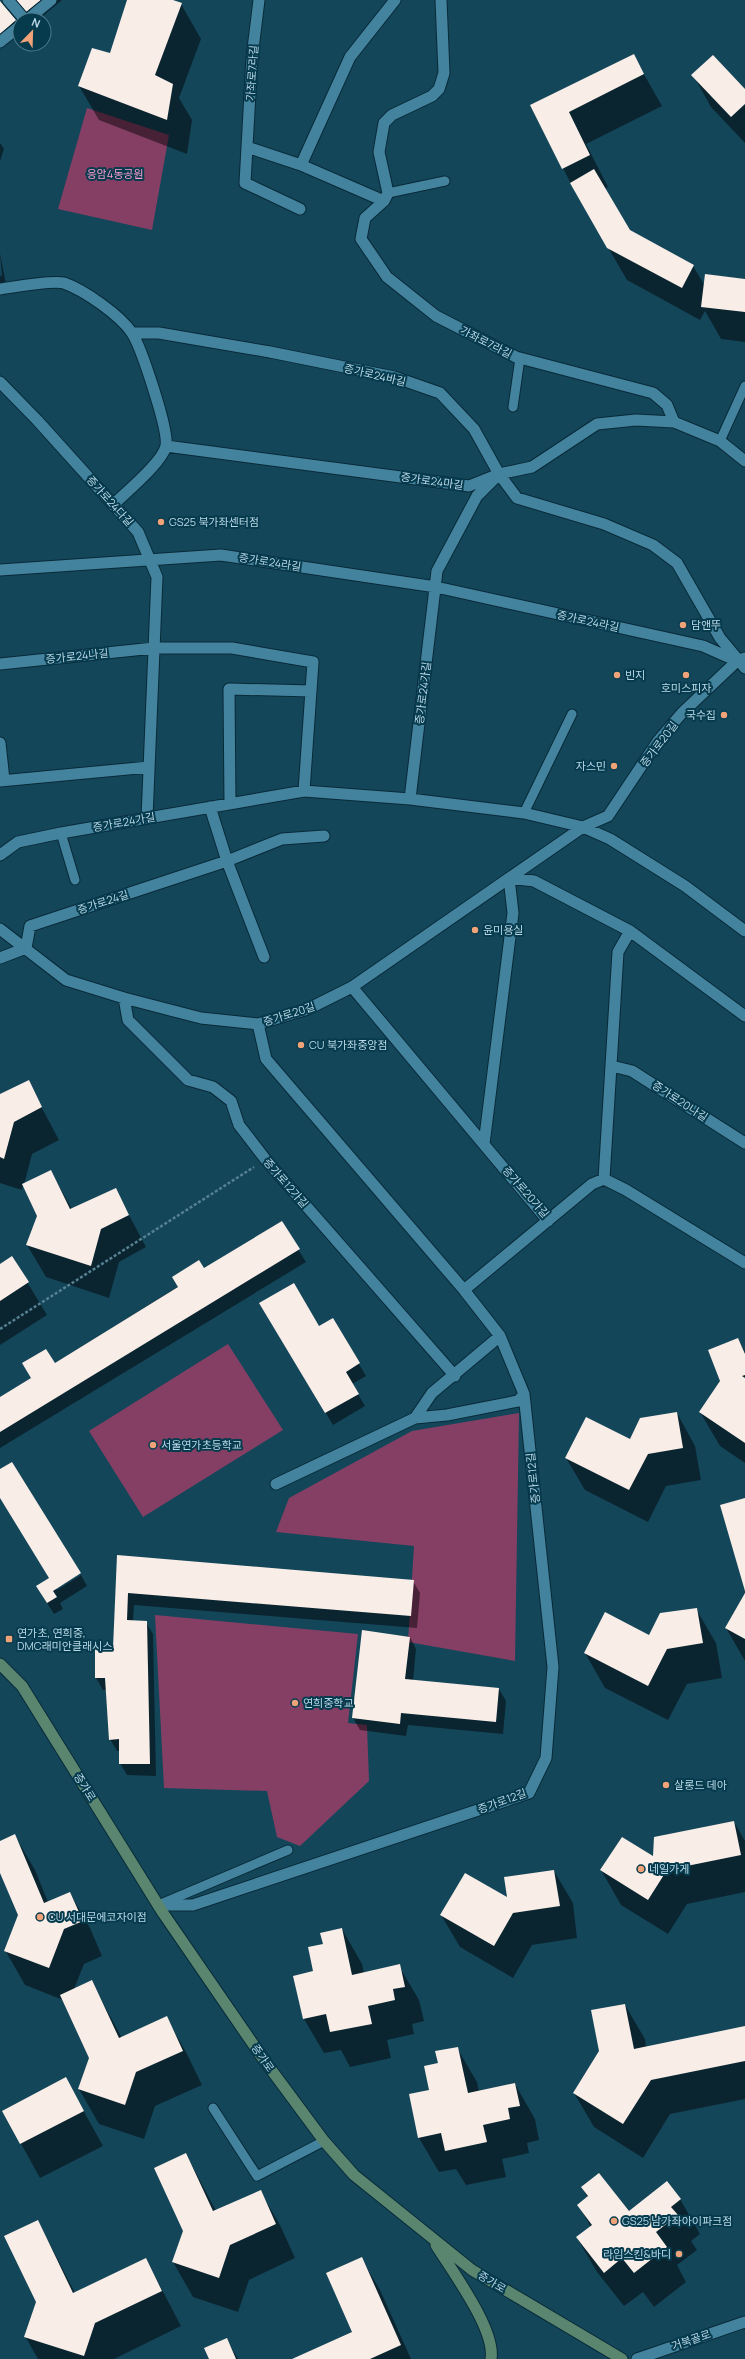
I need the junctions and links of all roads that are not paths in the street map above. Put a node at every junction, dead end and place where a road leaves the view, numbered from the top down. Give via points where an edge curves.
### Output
1 (8, 0) edge
2 (51, 0) edge
3 (259, 0) edge
4 (395, 0) edge
5 (441, 0) edge
6 (19, 12) edge
7 (36, 12) edge
8 (12, 32) edge
9 (0, 42) edge
10 (247, 147) junction
11 (301, 165) junction
12 (446, 181) dead end
13 (386, 197) junction
14 (300, 209) dead end
15 (0, 289) edge
16 (132, 333) junction
17 (520, 358) junction
18 (0, 382) edge
19 (745, 386) edge
20 (513, 407) dead end
21 (674, 422) junction
22 (720, 441) junction
23 (166, 446) junction
24 (745, 461) edge
25 (499, 474) junction
26 (113, 505) junction
27 (151, 558) junction
28 (0, 570) edge
29 (436, 587) junction
30 (154, 648) junction
31 (742, 662) edge
32 (0, 664) edge
33 (311, 692) junction
34 (572, 714) dead end
35 (0, 743) edge
36 (149, 767) junction
37 (2, 781) edge
38 (304, 790) junction
39 (410, 799) junction
40 (230, 804) junction
41 (210, 807) junction
42 (524, 813) junction
43 (147, 818) junction
44 (583, 827) junction
45 (61, 833) junction
46 (324, 836) dead end
47 (0, 855) edge
48 (227, 861) junction
49 (510, 878) junction
50 (76, 880) dead end
51 (0, 930) edge
52 (630, 931) junction
53 (745, 931) edge
54 (26, 948) junction
55 (264, 957) dead end
56 (0, 958) edge
57 (352, 987) junction
58 (124, 998) junction
59 (745, 1016) edge
60 (258, 1024) junction
61 (612, 1066) junction
62 (745, 1143) edge
63 (484, 1144) junction
64 (604, 1179) junction
65 (548, 1221) junction
66 (745, 1263) edge
67 (464, 1290) junction
68 (500, 1336) junction
69 (455, 1376) junction
70 (524, 1394) junction
71 (415, 1418) junction
72 (276, 1484) dead end
73 (0, 1664) edge
74 (288, 1850) dead end
75 (158, 1905) junction
76 (213, 2108) dead end
77 (324, 2141) junction
78 (431, 2238) junction
79 (745, 2322) edge
80 (491, 2359) edge
81 (622, 2359) edge
82 (637, 2359) edge

1 - 6 street
2 - 7 street
3 - 10 street, 가좌로7라길 via 252,57
4 - 11 street via 350,57
5 - 13 street via 444,73 439,89 432,96 392,115 384,123 379,152
8 - 9 street
10 - 11 street
10 - 14 street, 가좌로7라길 via 245,182
11 - 13 street
12 - 13 lane
13 - 17 street, 가좌로7라길 via 365,218 361,239 387,277 436,316
15 - 16 street via 62,282 92,298
16 - 23 street via 162,415
16 - 25 street, 증가로24바길 via 159,333 278,354 394,377 440,393 474,429
17 - 20 lane
17 - 21 street, 가좌로7라길 via 653,393 667,405
18 - 26 street, 증가로24다길
19 - 22 lane
21 - 22 street
21 - 25 street via 636,420 598,424 532,467
22 - 24 street
23 - 25 street, 증가로24마길 via 469,486
23 - 26 street via 157,460
25 - 29 street via 477,496 437,571
25 - 31 street via 517,498 604,524 653,544 677,564 720,638
26 - 27 street, 증가로24다길 via 138,532
27 - 28 street
27 - 29 street, 증가로24라길 via 221,555
27 - 30 street, 증가로24다길 via 157,577
29 - 31 street, 증가로24라길 via 703,646
29 - 39 street, 증가로24가길
30 - 32 street, 증가로24나길
30 - 33 street via 232,648 313,662
30 - 36 street, 증가로24다길
31 - 44 street, 증가로20길 via 682,713 658,741 608,816
33 - 38 street
33 - 40 street via 229,689
34 - 42 lane
35 - 37 street
36 - 37 street
36 - 43 street, 증가로24다길
38 - 39 street, 증가로24가길
38 - 40 street, 증가로24가길
39 - 42 street, 증가로24가길
40 - 41 street, 증가로24가길
41 - 43 street, 증가로24가길
41 - 48 street
42 - 44 street, 증가로24가길
43 - 45 street, 증가로24가길
44 - 49 street, 증가로20길
44 - 53 street via 610,839 685,886
45 - 47 street, 증가로24가길 via 18,842
45 - 50 lane
46 - 48 street, 증가로24길 via 282,839
48 - 54 street, 증가로24길 via 30,926
48 - 55 street
49 - 52 street via 534,881
49 - 57 street, 증가로20길
49 - 63 street via 513,913
51 - 54 street
52 - 59 street
52 - 61 street via 618,952
54 - 56 street
54 - 58 street, 증가로20길 via 66,980
57 - 60 street, 증가로20길 via 308,1009
57 - 63 street, 증가로20가길
58 - 60 street, 증가로20길 via 201,1018
58 - 69 street, 증가로12가길 via 128,1020 188,1080 213,1087 231,1101 239,1125 266,1160
60 - 67 street via 266,1059
61 - 62 street, 증가로20나길 via 632,1070
61 - 64 street
63 - 65 street, 증가로20가길
64 - 65 street, 증가로20가길 via 592,1184
64 - 66 street
65 - 67 street
67 - 68 street
68 - 69 street
68 - 70 street
69 - 71 street via 432,1393
70 - 71 street via 518,1401 447,1415
70 - 75 street, 증가로12길 via 553,1667 546,1758 529,1793 193,1905
71 - 72 street
73 - 75 main road, 증가로 via 22,1686
74 - 75 lane
75 - 77 main road, 증가로 via 264,2060
76 - 77 lane via 257,2176
77 - 78 main road, 증가로 via 354,2175
78 - 80 main road via 487,2329 493,2349
78 - 81 main road, 증가로 via 472,2270
79 - 82 street, 거북골로

